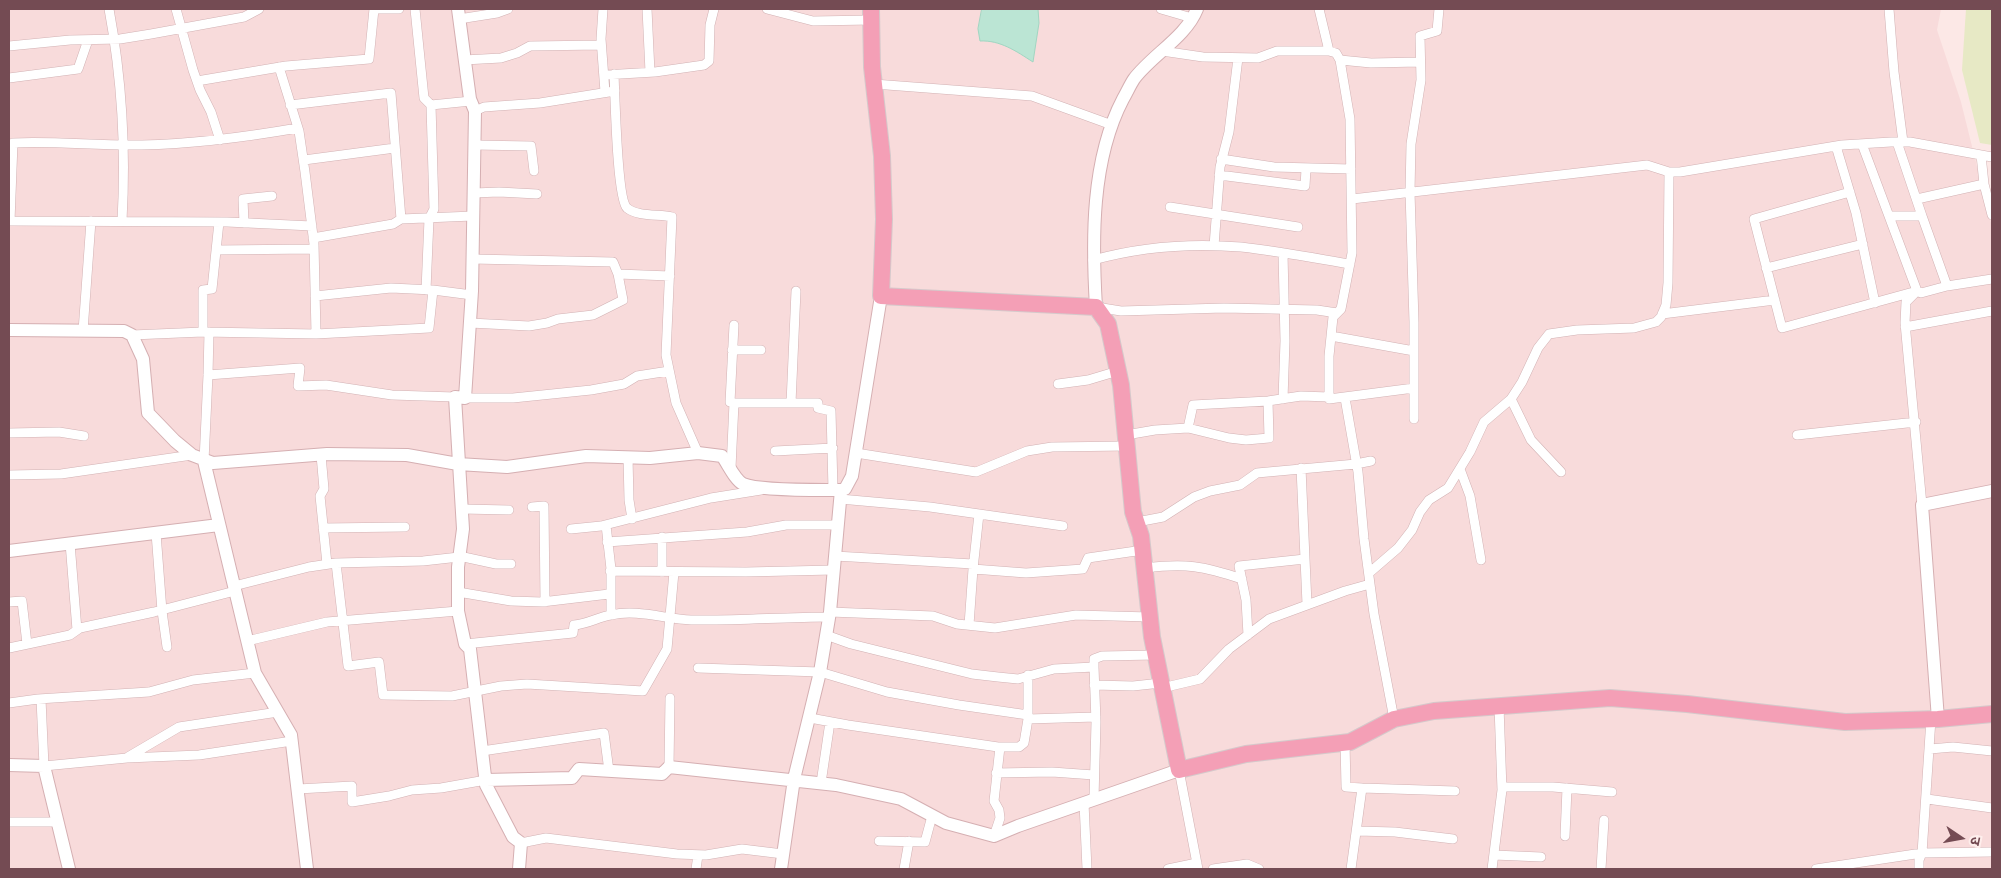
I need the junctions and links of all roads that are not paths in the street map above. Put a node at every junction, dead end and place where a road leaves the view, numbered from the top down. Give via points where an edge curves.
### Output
1 (109, 9) edge
2 (176, 9) edge
3 (259, 9) edge
4 (374, 9) edge
5 (379, 9) edge
6 (399, 9) edge
7 (415, 9) edge
8 (508, 9) edge
9 (603, 9) edge
10 (648, 9) edge
11 (714, 9) edge
12 (767, 9) edge
13 (1161, 9) edge
14 (1318, 9) edge
15 (1439, 9) edge
16 (1888, 9) edge
17 (785, 11) edge
18 (1194, 13) edge
19 (458, 14) edge
20 (871, 14) edge
21 (182, 29) junction
22 (114, 39) junction
23 (88, 40) junction
24 (601, 45) junction
25 (9, 46) edge
26 (1162, 51) junction
27 (1329, 51) junction
28 (1238, 58) junction
29 (464, 60) junction
30 (1340, 60) junction
31 (1420, 62) junction
32 (278, 67) junction
33 (650, 72) junction
34 (614, 74) junction
35 (604, 75) junction
36 (9, 78) edge
37 (197, 81) junction
38 (874, 84) junction
39 (610, 92) junction
40 (290, 105) junction
41 (432, 105) junction
42 (473, 106) junction
43 (1112, 125) junction
44 (298, 128) junction
45 (220, 140) junction
46 (1900, 142) junction
47 (123, 144) junction
48 (1862, 144) junction
49 (475, 145) junction
50 (1836, 146) junction
51 (395, 148) junction
52 (10, 154) edge
53 (1981, 155) junction
54 (1992, 157) edge
55 (1221, 159) junction
56 (304, 160) junction
57 (1306, 169) junction
58 (1351, 169) junction
59 (534, 170) dead end
60 (1669, 172) junction
61 (1219, 175) junction
62 (1984, 184) junction
63 (1410, 192) junction
64 (1850, 192) junction
65 (474, 193) junction
66 (537, 194) dead end
67 (272, 196) dead end
68 (1352, 199) junction
69 (1916, 200) junction
70 (1170, 207) dead end
71 (1217, 215) junction
72 (1992, 215) edge
73 (473, 216) junction
74 (1890, 216) junction
75 (1922, 216) junction
76 (430, 217) junction
77 (401, 220) junction
78 (10, 221) edge
79 (91, 221) junction
80 (122, 221) junction
81 (219, 222) junction
82 (244, 223) junction
83 (312, 226) junction
84 (1298, 227) dead end
85 (313, 238) junction
86 (1863, 244) junction
87 (1214, 246) junction
88 (314, 249) junction
89 (217, 250) junction
90 (1283, 253) junction
91 (472, 260) junction
92 (1093, 260) junction
93 (1350, 264) junction
94 (1766, 268) junction
95 (618, 274) junction
96 (670, 276) junction
97 (1992, 279) edge
98 (1947, 286) junction
99 (429, 290) junction
100 (796, 291) dead end
101 (1917, 291) junction
102 (472, 295) junction
103 (315, 296) junction
104 (881, 296) junction
105 (1775, 300) junction
106 (1875, 303) junction
107 (1096, 307) junction
108 (1284, 310) junction
109 (1992, 311) edge
110 (1337, 313) junction
111 (1662, 314) junction
112 (470, 323) junction
113 (734, 326) dead end
114 (1906, 327) junction
115 (9, 330) edge
116 (82, 331) junction
117 (206, 332) junction
118 (316, 334) junction
119 (132, 335) junction
120 (1331, 336) junction
121 (732, 350) junction
122 (762, 350) dead end
123 (1414, 351) junction
124 (669, 370) junction
125 (1118, 371) junction
126 (208, 375) junction
127 (1058, 384) dead end
128 (1414, 388) junction
129 (1329, 397) junction
130 (460, 398) junction
131 (1345, 398) junction
132 (1283, 399) junction
133 (1511, 399) junction
134 (1268, 401) junction
135 (734, 403) junction
136 (791, 403) junction
137 (1414, 419) dead end
138 (1916, 422) junction
139 (1188, 428) junction
140 (9, 433) edge
141 (84, 436) dead end
142 (1797, 436) dead end
143 (1126, 441) junction
144 (833, 448) junction
145 (775, 451) dead end
146 (698, 453) junction
147 (856, 453) junction
148 (321, 454) junction
149 (628, 457) junction
150 (198, 458) junction
151 (1371, 461) dead end
152 (458, 464) junction
153 (1356, 464) junction
154 (732, 468) junction
155 (1301, 468) junction
156 (1460, 469) junction
157 (1561, 472) dead end
158 (9, 475) edge
159 (770, 488) junction
160 (1992, 491) edge
161 (838, 493) junction
162 (1922, 505) junction
163 (532, 507) dead end
164 (462, 509) junction
165 (509, 510) dead end
166 (978, 514) junction
167 (632, 519) junction
168 (1137, 522) junction
169 (219, 525) junction
170 (606, 525) junction
171 (838, 525) junction
172 (1063, 526) dead end
173 (405, 527) dead end
174 (323, 528) junction
175 (571, 529) dead end
176 (156, 533) junction
177 (662, 537) junction
178 (607, 542) junction
179 (70, 543) junction
180 (1143, 550) junction
181 (9, 551) edge
182 (459, 556) junction
183 (835, 556) junction
184 (1305, 559) junction
185 (1481, 560) dead end
186 (332, 564) junction
187 (512, 564) dead end
188 (973, 567) junction
189 (1145, 568) junction
190 (834, 570) junction
191 (610, 571) junction
192 (662, 572) junction
193 (674, 572) junction
194 (1369, 573) junction
195 (1242, 579) junction
196 (1370, 584) junction
197 (234, 588) junction
198 (458, 592) junction
199 (609, 594) junction
200 (9, 602) edge
201 (545, 602) junction
202 (1307, 604) junction
203 (162, 610) junction
204 (458, 611) junction
205 (829, 614) junction
206 (611, 615) junction
207 (1150, 616) junction
208 (671, 618) junction
209 (344, 621) junction
210 (969, 625) junction
211 (77, 630) junction
212 (826, 635) junction
213 (1248, 635) junction
214 (247, 641) junction
215 (27, 644) junction
216 (465, 644) junction
217 (167, 647) dead end
218 (9, 648) edge
219 (1156, 655) junction
220 (1094, 667) junction
221 (698, 668) dead end
222 (820, 672) junction
223 (255, 673) junction
224 (1028, 675) junction
225 (1094, 685) junction
226 (1162, 685) junction
227 (474, 690) junction
228 (670, 698) dead end
229 (41, 699) junction
230 (9, 703) edge
231 (1499, 706) junction
232 (278, 712) junction
233 (1992, 714) edge
234 (1028, 717) junction
235 (1096, 717) junction
236 (810, 718) junction
237 (1394, 719) junction
238 (1934, 719) junction
239 (830, 722) junction
240 (292, 741) junction
241 (1345, 742) junction
242 (1000, 747) junction
243 (1930, 749) junction
244 (482, 751) junction
245 (1992, 751) edge
246 (127, 758) junction
247 (9, 765) edge
248 (44, 766) junction
249 (669, 767) junction
250 (1179, 770) junction
251 (609, 771) junction
252 (996, 773) junction
253 (1094, 775) junction
254 (794, 779) junction
255 (486, 780) junction
256 (821, 783) junction
257 (1502, 787) junction
258 (1362, 788) junction
259 (1567, 788) junction
260 (298, 790) junction
261 (1455, 791) dead end
262 (1612, 792) dead end
263 (1927, 799) junction
264 (1089, 801) junction
265 (1992, 808) edge
266 (932, 816) junction
267 (1604, 820) dead end
268 (9, 822) edge
269 (58, 822) junction
270 (1358, 831) junction
271 (994, 836) junction
272 (1565, 836) dead end
273 (1453, 839) dead end
274 (879, 841) dead end
275 (909, 841) junction
276 (521, 843) junction
277 (1992, 852) edge
278 (1922, 853) junction
279 (784, 854) junction
280 (698, 855) junction
281 (1494, 856) junction
282 (1541, 857) dead end
283 (1197, 866) edge
284 (1845, 868) edge
285 (69, 869) edge
286 (307, 869) edge
287 (519, 869) edge
288 (696, 869) edge
289 (781, 869) edge
290 (904, 869) edge
291 (1087, 869) edge
292 (1168, 869) edge
293 (1214, 869) edge
294 (1258, 869) edge
295 (1351, 869) edge
296 (1492, 869) edge
297 (1601, 869) edge
298 (1816, 869) edge
299 (1920, 869) edge

1 - 22 street
2 - 21 street
3 - 21 street via 244,17
4 - 32 street via 369,59
5 - 6 street
7 - 41 street via 424,98
8 - 19 street via 496,13
9 - 24 street
10 - 33 street
11 - 33 street via 709,61 695,67
12 - 17 street
13 - 18 street
14 - 27 street
15 - 31 street via 1437,31 1420,36
16 - 46 street
17 - 20 street via 813,21
18 - 26 street
19 - 29 street
20 - 38 highway
21 - 22 street
21 - 37 street
22 - 23 street
22 - 47 street
23 - 25 street
23 - 36 street via 78,68
24 - 29 street via 530,46 501,58
24 - 35 street
26 - 28 street
26 - 43 street via 1134,79
27 - 28 street via 1277,51 1258,58
27 - 30 street via 1336,53
28 - 55 street via 1229,132
29 - 42 street
30 - 31 street
30 - 58 street via 1350,119
31 - 63 street via 1421,80 1410,144
32 - 37 street
32 - 40 street
33 - 34 street
34 - 35 street
34 - 39 street
35 - 39 street
37 - 45 street via 212,112
38 - 43 street via 1032,96
38 - 104 highway via 882,156
39 - 42 street via 540,103
39 - 96 street via 623,203 628,209 642,214 672,217
40 - 44 street
40 - 51 street via 391,93
41 - 42 street
41 - 76 street via 434,209
42 - 49 street
43 - 92 street via 1099,180
44 - 45 street
44 - 56 street
45 - 47 street
46 - 48 street
46 - 53 street
46 - 69 street
47 - 52 street via 12,143
47 - 80 street
48 - 50 street
48 - 74 street
49 - 59 street via 531,146
49 - 65 street
50 - 60 street
50 - 64 street
51 - 56 street
51 - 77 street
52 - 78 street
53 - 54 street
53 - 62 street
55 - 57 street
55 - 61 street
56 - 83 street
57 - 58 street
57 - 61 street via 1305,186
58 - 68 street
60 - 63 street via 1647,165
60 - 111 street via 1668,283
61 - 71 street
62 - 69 street
62 - 72 street
63 - 68 street
63 - 123 street
64 - 86 street
64 - 94 street via 1754,219
65 - 66 street
65 - 73 street
67 - 82 street via 243,199
68 - 93 street
69 - 75 street
70 - 71 street
71 - 84 street
71 - 87 street
73 - 76 street
73 - 91 street
74 - 75 street
74 - 101 street
75 - 98 street
76 - 77 street
76 - 99 street
77 - 85 street
78 - 79 street
79 - 80 street
79 - 116 street
80 - 81 street
81 - 82 street
81 - 89 street
82 - 83 street
83 - 85 street
85 - 88 street
86 - 94 street
86 - 106 street
87 - 90 street
87 - 92 street via 1166,247
88 - 89 street
88 - 103 street
89 - 117 street via 212,289 203,290
90 - 93 street
90 - 108 street
91 - 95 street via 613,262
91 - 102 street
92 - 107 street
93 - 110 street via 1341,309
94 - 105 street
95 - 96 street
95 - 112 street via 623,300 593,315 529,326
96 - 124 street via 666,355
97 - 98 street
98 - 101 street
99 - 102 street
99 - 103 street via 391,288
99 - 118 street via 429,328
100 - 136 street
101 - 106 street
101 - 114 street via 1906,302
102 - 112 street
103 - 118 street
104 - 107 highway
104 - 147 street
105 - 106 street via 1782,328
105 - 111 street
107 - 108 street via 1121,311
107 - 125 highway via 1108,324
108 - 110 street
108 - 132 street
109 - 114 street
110 - 120 street via 1333,317
111 - 133 street via 1656,322 1634,328 1549,334
112 - 130 street
113 - 121 street
114 - 138 street
115 - 116 street
116 - 119 street
117 - 118 street
117 - 119 street
117 - 126 street
119 - 150 street via 143,359 148,414
120 - 123 street
120 - 129 street
121 - 122 street
121 - 135 street via 730,402
123 - 128 street
124 - 130 street via 591,390 513,398
124 - 146 street via 676,403
125 - 127 street
125 - 143 highway
126 - 130 street via 300,368 298,386 326,385 392,395
126 - 150 street
128 - 131 street
128 - 137 street
129 - 131 street via 1329,400
129 - 132 street
130 - 152 street
131 - 153 street
132 - 134 street
133 - 156 street via 1484,422
133 - 157 street via 1531,440
134 - 139 street via 1193,405
134 - 139 street via 1268,438 1229,438
135 - 136 street
135 - 154 street
136 - 144 street via 818,403 818,408 831,410
138 - 142 street
138 - 162 street
139 - 143 street via 1155,430
140 - 141 street via 59,432
143 - 147 street via 1027,451 976,472
143 - 168 highway via 1133,512
144 - 145 street
144 - 161 street
146 - 149 street
146 - 154 street via 722,456
147 - 161 street via 852,476 845,489
148 - 150 street via 213,463
148 - 152 street via 406,456
148 - 174 street
149 - 152 street via 586,456 507,467
149 - 167 street
150 - 158 street via 61,474
150 - 169 street
151 - 153 street
152 - 164 street
153 - 155 street
153 - 194 street
154 - 159 street via 736,478 744,484
155 - 168 street via 1258,473 1240,484 1194,498 1163,517
155 - 184 street
156 - 185 street via 1470,496
156 - 194 street via 1448,488 1429,500 1398,548
159 - 161 street
159 - 167 street via 711,498
160 - 162 street
161 - 166 street
161 - 171 street
162 - 238 street
163 - 201 street via 544,506
164 - 165 street
164 - 182 street
166 - 172 street
166 - 188 street
167 - 170 street
168 - 180 highway
169 - 176 street
169 - 197 street
170 - 175 street
170 - 178 street
171 - 177 street via 786,525 747,532
171 - 183 street
173 - 174 street
174 - 186 street
176 - 179 street
176 - 203 street
177 - 178 street
177 - 192 street
178 - 191 street
179 - 181 street
179 - 211 street
180 - 188 street via 1088,558 1083,569 1026,573
180 - 189 highway
182 - 186 street via 423,561
182 - 187 street
182 - 198 street
183 - 188 street
183 - 190 street
184 - 195 street via 1239,566
184 - 202 street
186 - 197 street via 261,578
186 - 209 street
188 - 210 street
189 - 195 street via 1188,565 1210,568
189 - 207 highway
190 - 193 street
190 - 205 street
191 - 192 street
191 - 199 street
192 - 193 street
193 - 208 street
194 - 196 street
195 - 213 street
196 - 202 street
196 - 237 street
197 - 203 street
197 - 214 street
198 - 201 street via 511,601
198 - 204 street
199 - 201 street
199 - 206 street
200 - 215 street via 22,601
202 - 213 street via 1269,619
203 - 211 street
203 - 217 street
204 - 209 street
204 - 216 street
205 - 208 street via 722,621
205 - 210 street via 933,616
205 - 212 street
206 - 208 street
206 - 216 street via 574,625 573,633
207 - 210 street via 1076,615 995,628
207 - 219 highway
208 - 227 street via 667,649 643,690 527,684
209 - 214 street
209 - 227 street via 348,666 380,662 383,696 452,696
211 - 215 street via 70,635
212 - 222 street
212 - 224 street via 972,674 1018,678
213 - 226 street via 1229,649 1200,679
214 - 223 street
215 - 218 street
216 - 227 street via 470,649
219 - 220 street via 1102,656 1094,659
219 - 226 highway
220 - 224 street via 1054,668
220 - 225 street
221 - 222 street
222 - 234 street via 887,692
222 - 236 street
223 - 229 street via 193,680 149,692
223 - 232 street
224 - 234 street
225 - 226 street
225 - 235 street
226 - 250 highway
227 - 244 street
228 - 249 street
229 - 230 street
229 - 248 street
231 - 237 highway via 1434,711
231 - 238 highway via 1610,698 1845,722
231 - 257 street
232 - 240 street
232 - 246 street via 179,727
233 - 238 highway
234 - 235 street
234 - 242 street via 1024,743 1019,747
235 - 253 street
236 - 239 street
236 - 254 street
237 - 241 highway
238 - 243 street
239 - 242 street
239 - 256 street
240 - 246 street via 199,755
240 - 260 street
241 - 250 highway via 1246,754
241 - 258 street via 1346,787
242 - 252 street
243 - 245 street via 1953,747
243 - 263 street
244 - 251 street via 604,732
244 - 255 street
246 - 248 street
247 - 248 street
248 - 269 street
249 - 251 street via 662,774
249 - 254 street
250 - 264 street
250 - 283 street
251 - 255 street via 579,770 572,778
252 - 253 street
252 - 271 street via 994,801 1000,818
253 - 264 street
254 - 256 street
254 - 279 street
255 - 260 street via 352,802 352,786
255 - 276 street via 513,837
256 - 266 street via 901,799
257 - 259 street
257 - 281 street
258 - 261 street
258 - 270 street
259 - 262 street
259 - 272 street
260 - 286 street
263 - 265 street
263 - 278 street
264 - 271 street
264 - 291 street
266 - 271 street
266 - 275 street via 925,842
267 - 297 street
268 - 269 street
269 - 285 street
270 - 273 street
270 - 295 street
274 - 275 street
275 - 290 street
276 - 280 street via 546,838
276 - 287 street
277 - 278 street
278 - 284 street
278 - 299 street
279 - 280 street via 742,849
279 - 289 street
280 - 288 street
281 - 282 street
281 - 296 street
283 - 292 street
284 - 298 street
293 - 294 street via 1247,864

